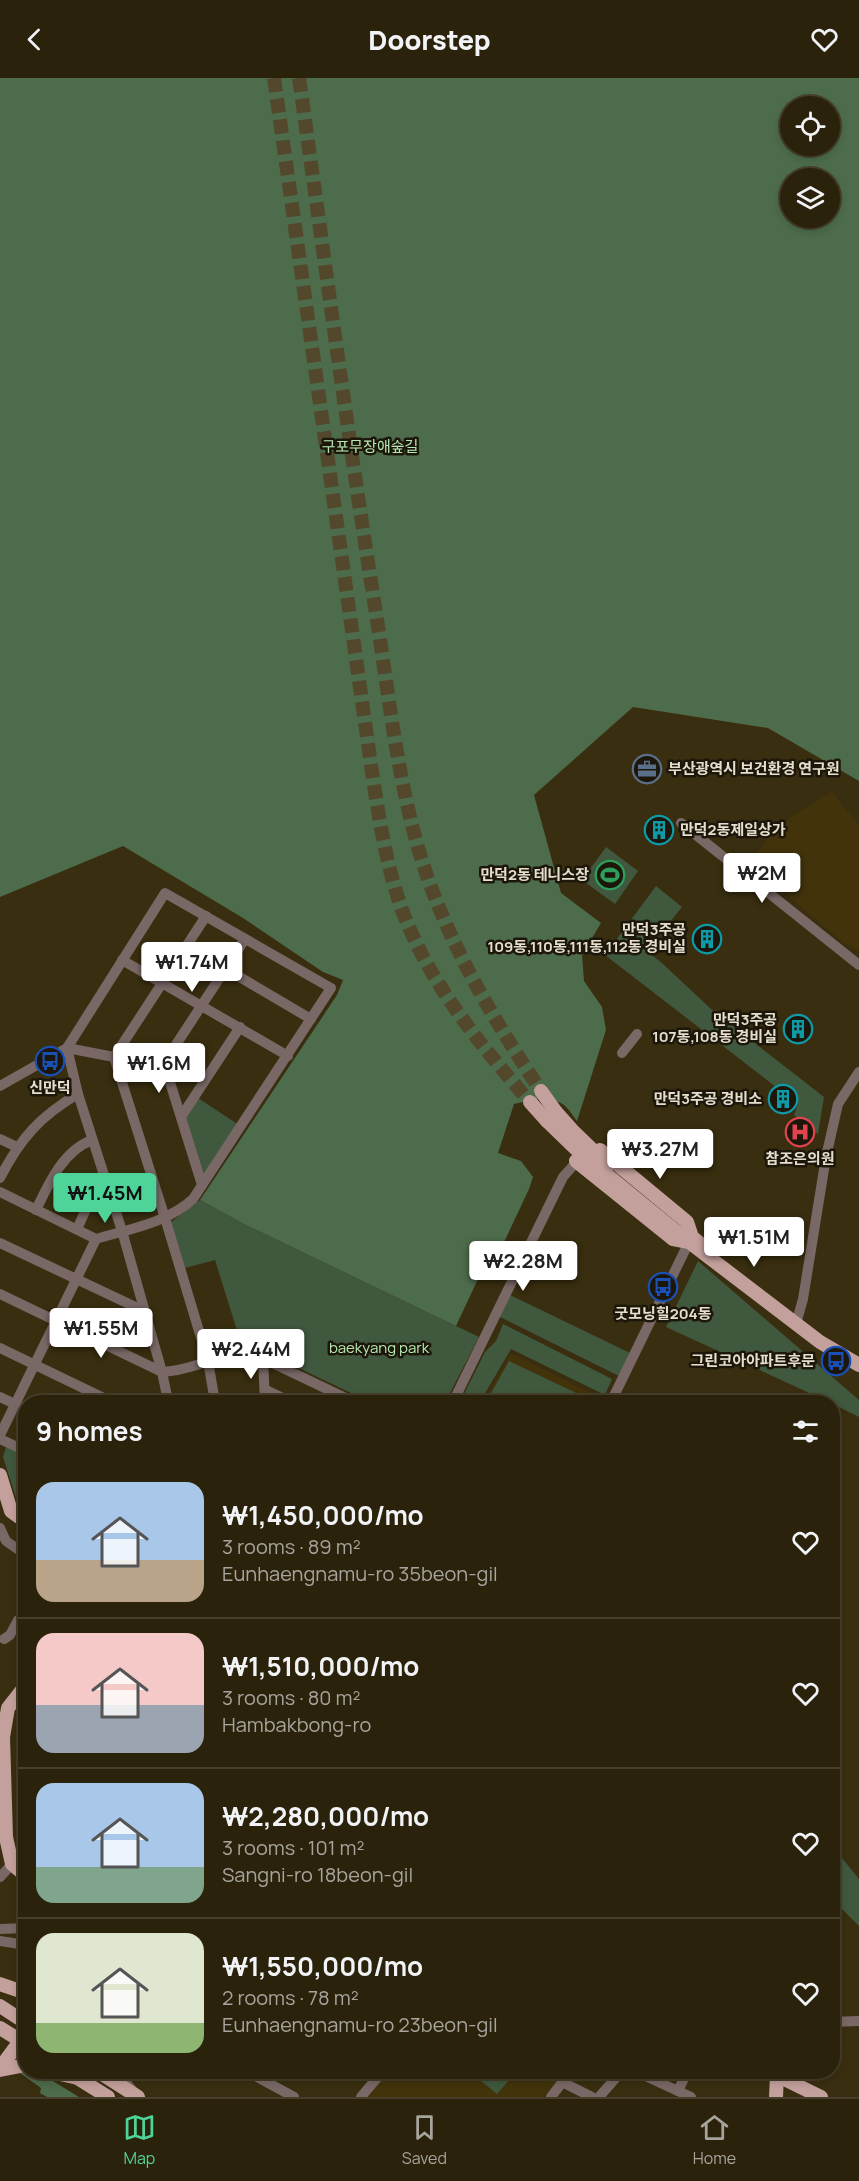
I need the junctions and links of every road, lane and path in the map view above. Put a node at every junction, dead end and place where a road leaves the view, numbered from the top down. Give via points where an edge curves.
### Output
1 (681, 823) dead end
2 (206, 916) junction
3 (245, 939) junction
4 (122, 960) junction
5 (859, 965) edge
6 (226, 969) junction
7 (162, 983) junction
8 (201, 1005) junction
9 (311, 1019) junction
10 (240, 1027) junction
11 (637, 1034) dead end
12 (67, 1048) junction
13 (622, 1053) dead end
14 (288, 1056) junction
15 (114, 1057) junction
16 (164, 1063) junction
17 (859, 1072) edge
18 (0, 1086) edge
19 (541, 1091) tunnel mouth
20 (78, 1094) junction
21 (530, 1102) tunnel mouth
22 (182, 1117) junction
23 (551, 1117) junction
24 (0, 1139) edge
25 (92, 1140) junction
26 (595, 1145) joint
27 (17, 1148) junction
28 (576, 1161) junction
29 (0, 1178) edge
30 (202, 1185) junction
31 (107, 1186) junction
32 (0, 1192) edge
33 (36, 1210) junction
34 (165, 1218) junction
35 (77, 1229) junction
36 (122, 1231) junction
37 (96, 1239) junction
38 (690, 1239) junction
39 (0, 1243) edge
40 (76, 1280) junction
41 (0, 1294) edge
42 (144, 1311) junction
43 (56, 1322) junction
44 (796, 1324) junction
45 (0, 1348) edge
46 (263, 1358) junction
47 (208, 1361) junction
48 (34, 1365) junction
49 (859, 1365) edge
50 (162, 1372) junction
51 (266, 1390) junction
52 (19, 1395) edge
53 (97, 1395) edge
54 (166, 1395) edge
55 (214, 1395) edge
56 (266, 1395) edge
57 (276, 1395) edge
58 (340, 1395) edge
59 (456, 1395) edge
60 (614, 1395) edge
61 (0, 1397) edge
62 (18, 1398) edge
63 (15, 1404) junction
64 (18, 1405) edge
65 (0, 1437) edge
66 (18, 1447) edge
67 (0, 1475) edge
68 (18, 1516) edge
69 (0, 1528) edge
70 (18, 1549) edge
71 (18, 1620) edge
72 (4, 1639) dead end
73 (18, 1693) edge
74 (4, 1706) edge
75 (2, 1737) edge
76 (2, 1770) edge
77 (3, 1841) edge
78 (6, 1865) edge
79 (0, 1877) edge
80 (18, 1928) edge
81 (0, 1929) edge
82 (0, 1941) edge
83 (18, 1944) edge
84 (0, 1984) edge
85 (18, 1991) edge
86 (0, 2000) edge
87 (18, 2000) edge
88 (0, 2006) edge
89 (18, 2018) edge
90 (859, 2021) edge
91 (840, 2022) edge
92 (0, 2028) edge
93 (18, 2036) edge
94 (18, 2046) edge
95 (18, 2066) edge
96 (0, 2069) edge
97 (80, 2079) edge
98 (110, 2079) edge
99 (123, 2079) edge
100 (261, 2079) edge
101 (376, 2079) edge
102 (564, 2079) edge
103 (615, 2079) edge
104 (652, 2079) edge
105 (684, 2079) edge
106 (775, 2079) edge
107 (786, 2079) edge
108 (562, 2082) junction
109 (678, 2091) junction
110 (137, 2096) edge
111 (108, 2097) edge
112 (294, 2097) edge
113 (361, 2097) edge
114 (551, 2097) edge
115 (592, 2097) edge
116 (599, 2097) edge
117 (691, 2097) edge
118 (776, 2097) edge
119 (821, 2097) edge

1 - 5 street
2 - 3 street
2 - 4 street via 165,893
2 - 7 street
3 - 6 street
3 - 9 street via 331,988
4 - 7 street
4 - 12 street
6 - 8 street
6 - 9 street
7 - 8 street
7 - 15 street
8 - 10 street
8 - 16 street
9 - 14 street
10 - 14 street
10 - 22 street
11 - 13 street
12 - 15 street
12 - 18 street
12 - 20 street
14 - 30 street
15 - 16 street
15 - 34 street
16 - 22 street
17 - 44 street via 838,1104
19 - 23 main road
20 - 25 street
20 - 27 street via 45,1116
21 - 23 main road
22 - 30 street
23 - 38 main road, bridge via 579,1152
24 - 27 street
25 - 31 street
25 - 33 street via 66,1159
26 - 28 street
26 - 38 main road via 687,1222
27 - 29 street
28 - 38 main road via 673,1239
28 - 59 street via 558,1186
30 - 34 street via 185,1207
31 - 35 street via 92,1197
31 - 36 street
32 - 33 street
33 - 35 street
34 - 36 street
34 - 47 street
35 - 37 street
36 - 37 street
36 - 42 street
37 - 40 street
38 - 44 main road
38 - 60 street via 626,1362
39 - 40 street
40 - 42 street
40 - 43 street
41 - 43 street
42 - 50 street
43 - 48 street
43 - 50 street
44 - 49 main road
45 - 48 street
46 - 47 street via 241,1348
46 - 51 street
46 - 58 street
47 - 50 street
47 - 55 street
48 - 52 street
48 - 53 street
50 - 54 street
51 - 56 street
51 - 57 street
61 - 63 street
62 - 63 street
63 - 64 street
63 - 65 street
65 - 66 street
67 - 68 main road via 11,1511
69 - 70 street via 6,1541
71 - 72 street
73 - 74 main road
74 - 75 main road
75 - 76 main road
76 - 77 main road
77 - 78 main road
78 - 79 street
80 - 81 street
82 - 83 street
84 - 85 main road
86 - 87 main road
88 - 89 main road
90 - 91 street
92 - 93 main road
94 - 96 main road
95 - 96 main road
97 - 111 main road
98 - 110 main road
99 - 110 street
100 - 112 street
101 - 113 street
102 - 108 street
103 - 116 street
104 - 109 street
105 - 109 street
106 - 118 main road
107 - 119 main road
108 - 114 street
108 - 115 street
109 - 117 street

